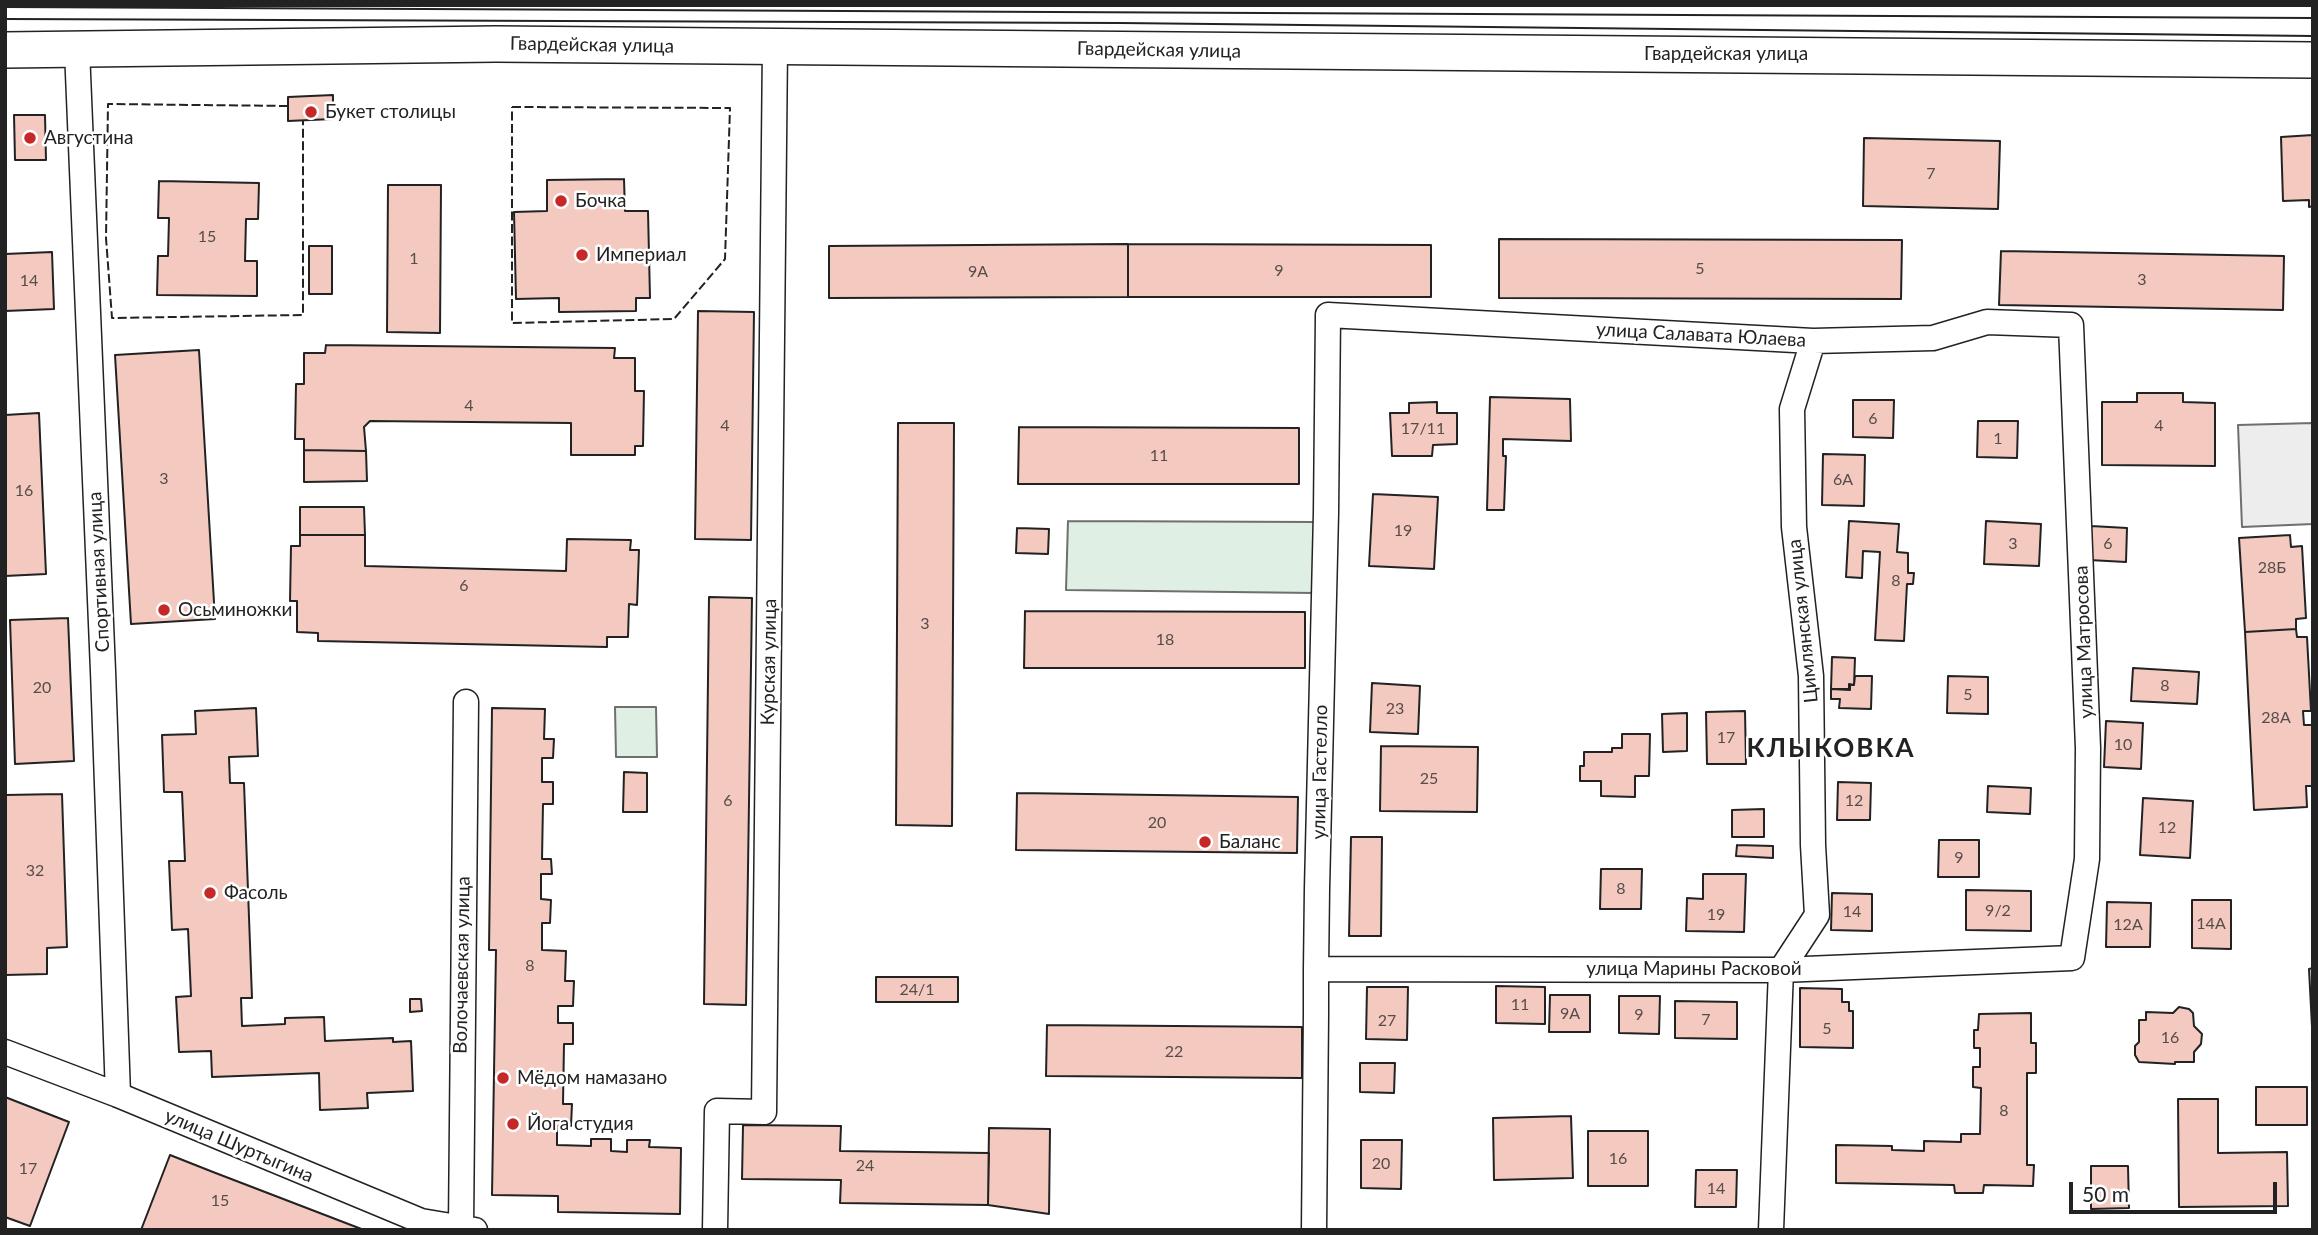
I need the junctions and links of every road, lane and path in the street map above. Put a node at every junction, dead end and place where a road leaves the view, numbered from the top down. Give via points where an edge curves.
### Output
1 (775, 46) junction
2 (5, 50) edge
3 (77, 50) junction
4 (2313, 60) edge
5 (1328, 314) joint
6 (2071, 325) joint
7 (1813, 341) junction
8 (466, 702) dead end
9 (2072, 958) joint
10 (1316, 969) junction
11 (1781, 970) junction
12 (5, 1052) edge
13 (118, 1095) junction
14 (468, 1228) edge
15 (715, 1230) edge
16 (1314, 1230) edge
17 (1771, 1230) edge

1 - 3 main road, Гвардейская улица via 496,44
1 - 4 main road, Гвардейская улица
1 - 15 street, Курская улица via 765,1112 717,1111
2 - 3 main road, Гвардейская улица
3 - 13 street, Спортивная улица
5 - 7 street, улица Салавата Юлаева
5 - 10 street, улица Гастелло
6 - 7 street, улица Салавата Юлаева via 1987,322 1933,338
6 - 9 street, улица Матросова via 2088,748 2087,859
7 - 11 street, Цимлянская улица via 1792,409 1794,527 1811,676 1817,915
8 - 14 street, Волочаевская улица
9 - 11 street, улица Марины Расковой
10 - 11 street, улица Марины Расковой
10 - 16 street, улица Гастелло
11 - 17 street
12 - 13 street, улица Шуртыгина
13 - 14 street, улица Шуртыгина via 421,1221

